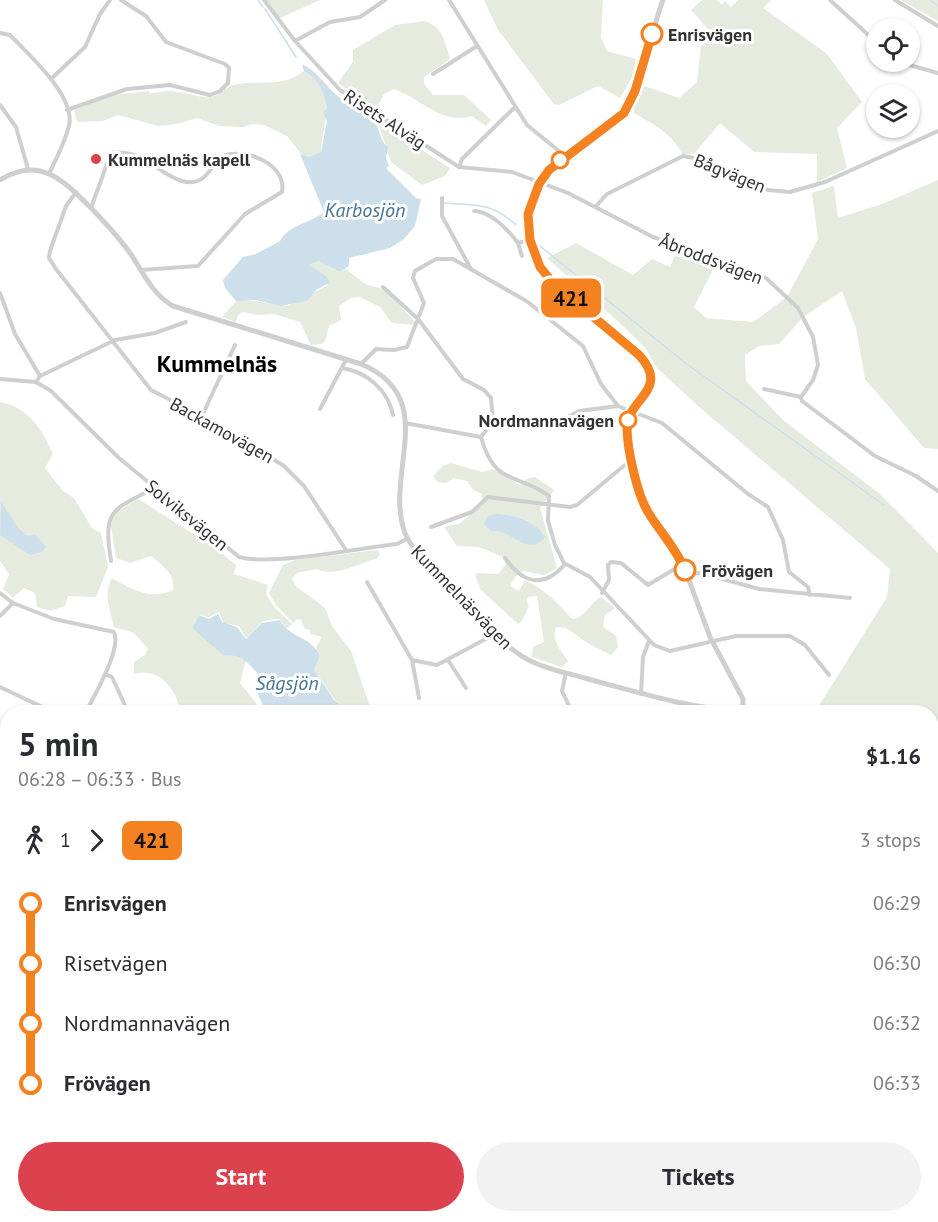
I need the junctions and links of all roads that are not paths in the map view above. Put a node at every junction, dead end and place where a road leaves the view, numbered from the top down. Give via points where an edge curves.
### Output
1 (110, 0) edge
2 (121, 0) edge
3 (264, 0) edge
4 (385, 0) edge
5 (449, 0) edge
6 (663, 0) edge
7 (830, 0) edge
8 (895, 0) edge
9 (938, 26) edge
10 (0, 33) edge
11 (866, 33) edge
12 (295, 41) junction
13 (477, 46) junction
14 (920, 68) edge
15 (938, 73) edge
16 (433, 74) dead end
17 (52, 78) junction
18 (0, 105) edge
19 (515, 107) junction
20 (67, 110) junction
21 (938, 131) edge
22 (566, 156) junction
23 (459, 167) junction
24 (28, 169) junction
25 (49, 174) junction
26 (0, 180) edge
27 (539, 184) junction
28 (76, 192) junction
29 (442, 198) dead end
30 (596, 207) junction
31 (91, 208) junction
32 (474, 211) dead end
33 (530, 240) junction
34 (518, 243) junction
35 (522, 256) dead end
36 (141, 270) junction
37 (471, 270) junction
38 (383, 287) dead end
39 (0, 293) edge
40 (418, 319) junction
41 (186, 322) dead end
42 (115, 340) junction
43 (235, 345) dead end
44 (346, 360) junction
45 (361, 364) junction
46 (342, 368) junction
47 (40, 375) junction
48 (0, 379) edge
49 (36, 382) junction
50 (764, 389) dead end
51 (801, 397) junction
52 (618, 406) junction
53 (320, 409) dead end
54 (632, 413) junction
55 (393, 415) dead end
56 (202, 416) junction
57 (493, 421) junction
58 (405, 423) junction
59 (481, 437) junction
60 (632, 459) junction
61 (154, 488) junction
62 (938, 491) edge
63 (549, 505) junction
64 (431, 527) dead end
65 (407, 538) junction
66 (346, 550) junction
67 (505, 558) dead end
68 (111, 561) dead end
69 (566, 564) junction
70 (683, 564) junction
71 (687, 574) junction
72 (367, 582) dead end
73 (0, 593) edge
74 (602, 593) junction
75 (810, 595) junction
76 (850, 598) dead end
77 (13, 603) junction
78 (0, 616) edge
79 (495, 634) junction
80 (711, 640) junction
81 (649, 641) junction
82 (412, 660) junction
83 (448, 660) junction
84 (566, 672) junction
85 (105, 674) junction
86 (829, 675) dead end
87 (0, 687) edge
88 (466, 688) dead end
89 (641, 693) junction
90 (418, 698) dead end
91 (38, 705) edge
92 (90, 705) edge
93 (125, 705) edge
94 (569, 705) edge
95 (686, 705) edge
96 (743, 705) edge

1 - 17 street via 85,47
2 - 20 street via 146,16 166,42 225,64 229,69 228,83 210,94 170,85 127,89
3 - 12 street, Risets Alväg
4 - 12 street via 360,17 330,22
5 - 13 street
6 - 22 street via 635,91 624,113
7 - 11 street
8 - 9 street
10 - 17 street via 10,35
12 - 23 street, Risets Alväg via 340,90
13 - 16 street
13 - 19 street
14 - 15 street
17 - 20 street
18 - 24 street via 16,127
19 - 22 street via 532,130
19 - 23 street via 462,159
20 - 25 street via 69,129
21 - 30 street, Bågvägen via 825,182 790,192 768,190 706,160 683,156 607,194
22 - 27 street
23 - 27 street, Risets Alväg via 502,170
24 - 25 street, Kummelnäsvägen
24 - 26 street
25 - 28 street, Kummelnäsvägen
27 - 30 street, Åbroddsvägen
27 - 33 street via 528,214
28 - 31 street, Kummelnäsvägen
28 - 42 street, Backamovägen via 66,206 49,258
29 - 37 street via 442,216
30 - 51 street, Åbroddsvägen via 653,237 760,274 786,294 808,324 816,349 816,373
31 - 36 street, Kummelnäsvägen
31 - 36 street via 111,153 137,155 181,181 202,179 227,154 249,156 272,165 280,174 282,192 245,214 198,266
32 - 34 street via 485,213
33 - 34 street
33 - 54 street via 537,262 553,283 644,360 650,373 649,390
34 - 35 street
36 - 44 street, Kummelnäsvägen via 158,295 173,306
37 - 40 street via 448,258 418,268 413,278 424,303
37 - 52 street via 528,302 583,346 601,384
38 - 40 street
39 - 47 street via 15,334
40 - 45 street via 407,346 376,349
40 - 57 street via 458,374 491,398
41 - 42 street via 155,333
42 - 47 street
42 - 56 street, Backamovägen via 151,390
43 - 56 street
44 - 45 street, Kummelnäsvägen
44 - 46 street
45 - 58 street, Kummelnäsvägen via 379,372 395,388 403,405
46 - 53 street
46 - 55 street via 362,374 381,390
47 - 49 street
48 - 49 street
49 - 61 street, Solviksvägen via 51,391 109,450
50 - 51 street
51 - 62 street via 875,456
52 - 54 street
52 - 57 street via 579,411 548,428
54 - 60 street via 627,429
54 - 75 street via 662,423 768,507 783,540 789,572 808,587
56 - 66 street, Backamovägen via 284,466 304,486
57 - 59 street
58 - 59 street
58 - 65 street, Kummelnäsvägen via 401,507
59 - 63 street via 491,463 502,474 547,494 551,498
60 - 63 street via 577,505
60 - 70 street via 647,511
61 - 66 street, Solviksvägen via 239,557 261,560
61 - 68 street via 122,506 109,520
63 - 64 street via 488,497 472,512
63 - 69 street via 550,532
65 - 66 street, Solviksvägen via 397,544
65 - 79 street, Kummelnäsvägen
67 - 69 street via 522,575 541,582 550,580
69 - 74 street via 590,577
70 - 71 street
70 - 74 street via 648,585 621,563 611,562 609,580
71 - 75 street via 701,573 754,589
71 - 80 street
72 - 82 street
73 - 77 street
74 - 81 street via 620,606
75 - 76 street
77 - 78 street
77 - 85 street via 54,619 110,629 116,635
79 - 83 street
79 - 84 street, Kummelnäsvägen via 526,658
80 - 81 street via 670,651
80 - 86 street via 760,634 790,636 805,645
80 - 96 street
81 - 89 street via 643,657
82 - 83 street via 437,665
82 - 90 street
83 - 88 street
84 - 89 street, Kummelnäsvägen
84 - 94 street via 562,691
85 - 92 street
85 - 93 street via 112,677
87 - 91 street
89 - 95 street, Kummelnäsvägen

